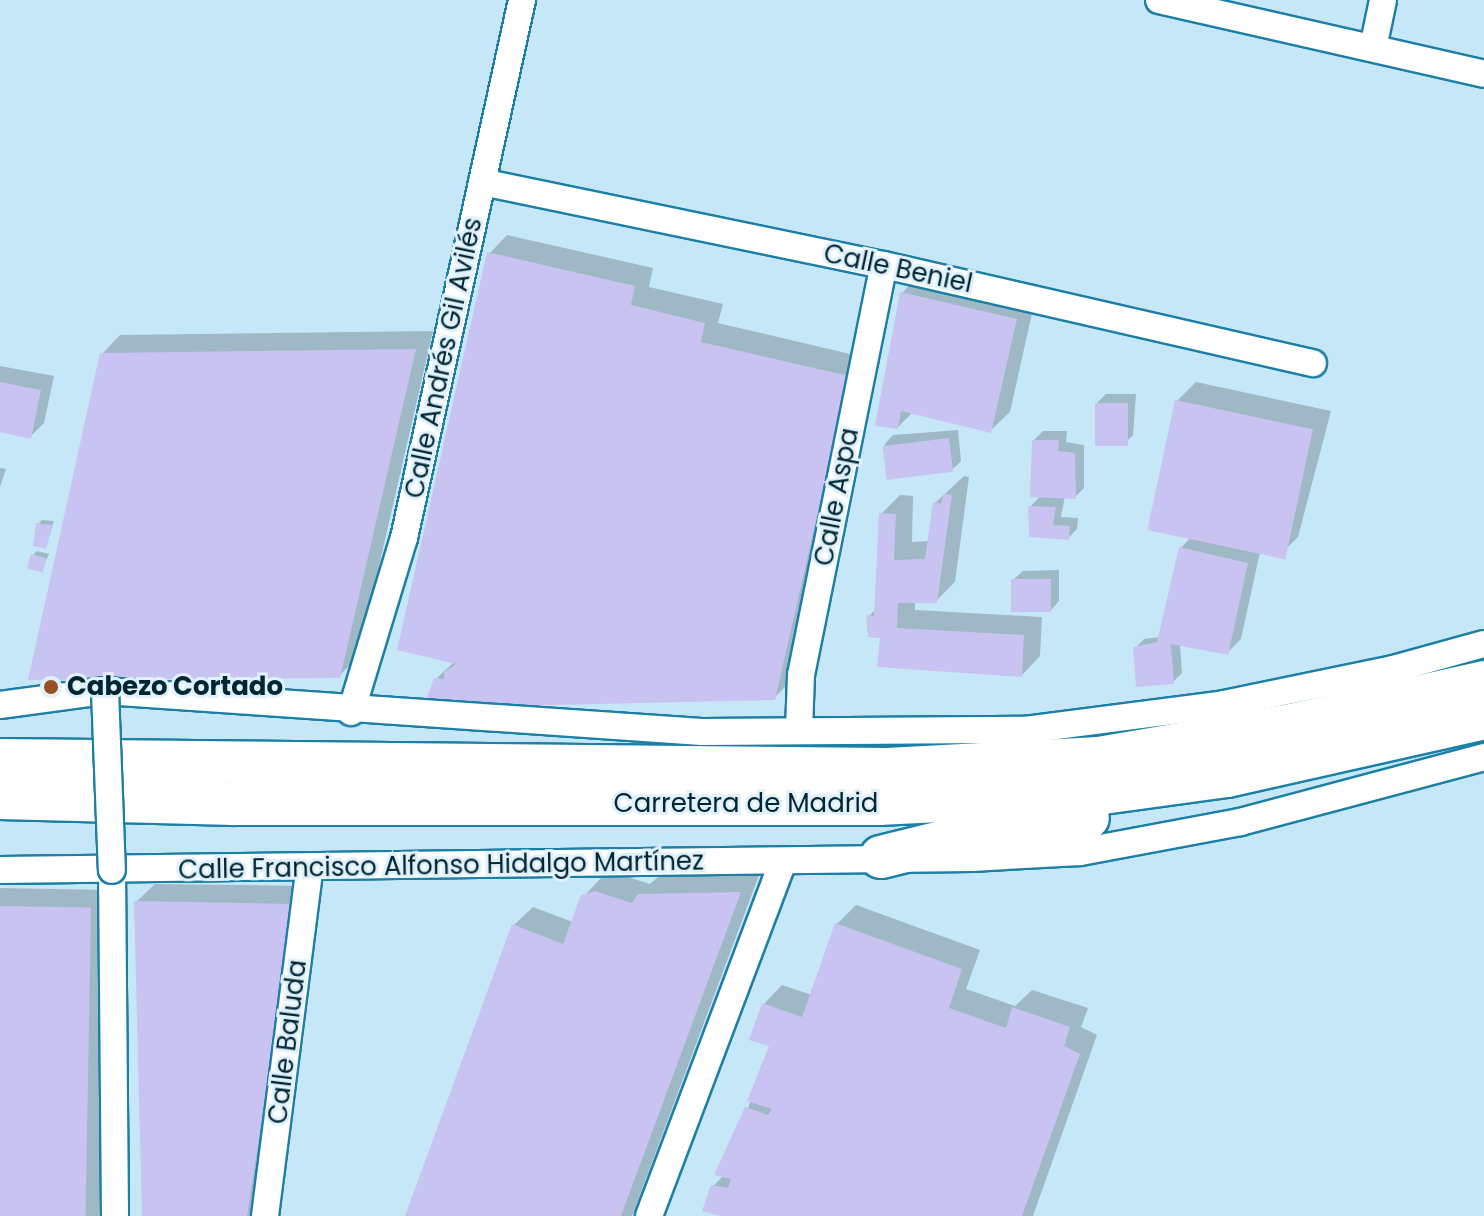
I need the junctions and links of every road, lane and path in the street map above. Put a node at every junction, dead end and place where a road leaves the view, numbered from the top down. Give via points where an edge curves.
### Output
1 (522, 0) edge
2 (1159, 0) edge
3 (1383, 0) edge
4 (1373, 48) junction
5 (1484, 74) edge
6 (482, 182) junction
7 (884, 265) junction
8 (1313, 363) dead end
9 (1484, 644) edge
10 (1484, 682) edge
11 (105, 691) junction
12 (0, 705) edge
13 (351, 712) junction
14 (1484, 720) edge
15 (799, 730) junction
16 (1484, 757) edge
17 (0, 760) edge
18 (0, 798) edge
19 (881, 857) junction
20 (783, 861) junction
21 (310, 867) junction
22 (0, 870) edge
23 (112, 870) junction
24 (115, 1216) edge
25 (265, 1216) edge
26 (649, 1216) edge

1 - 6 street, Calle Andrés Gil Avilés
2 - 4 street
3 - 4 street
4 - 5 street
6 - 7 street, Calle Beniel
6 - 13 street, Calle Andrés Gil Avilés via 404,538
7 - 8 street, Calle Beniel
7 - 15 street, Calle Aspa via 801,675
9 - 15 street via 1224,704 1025,730
10 - 17 main road, Carretera de Madrid via 1292,725 1099,758 887,769
11 - 12 street
11 - 13 street
11 - 23 street, bridge
13 - 15 street via 702,732
14 - 18 main road, Carretera de Madrid via 1227,776 1103,793 879,804 234,804
14 - 19 main road via 1252,795 970,835
16 - 19 street, Calle Francisco Alfonso Hidalgo Martínez via 1164,839 1080,852
19 - 20 street, Calle Francisco Alfonso Hidalgo Martínez
20 - 21 street, Calle Francisco Alfonso Hidalgo Martínez
20 - 26 street
21 - 23 street, Calle Francisco Alfonso Hidalgo Martínez
21 - 25 street, Calle Baluda
22 - 23 street, Calle Francisco Alfonso Hidalgo Martínez
23 - 24 street

